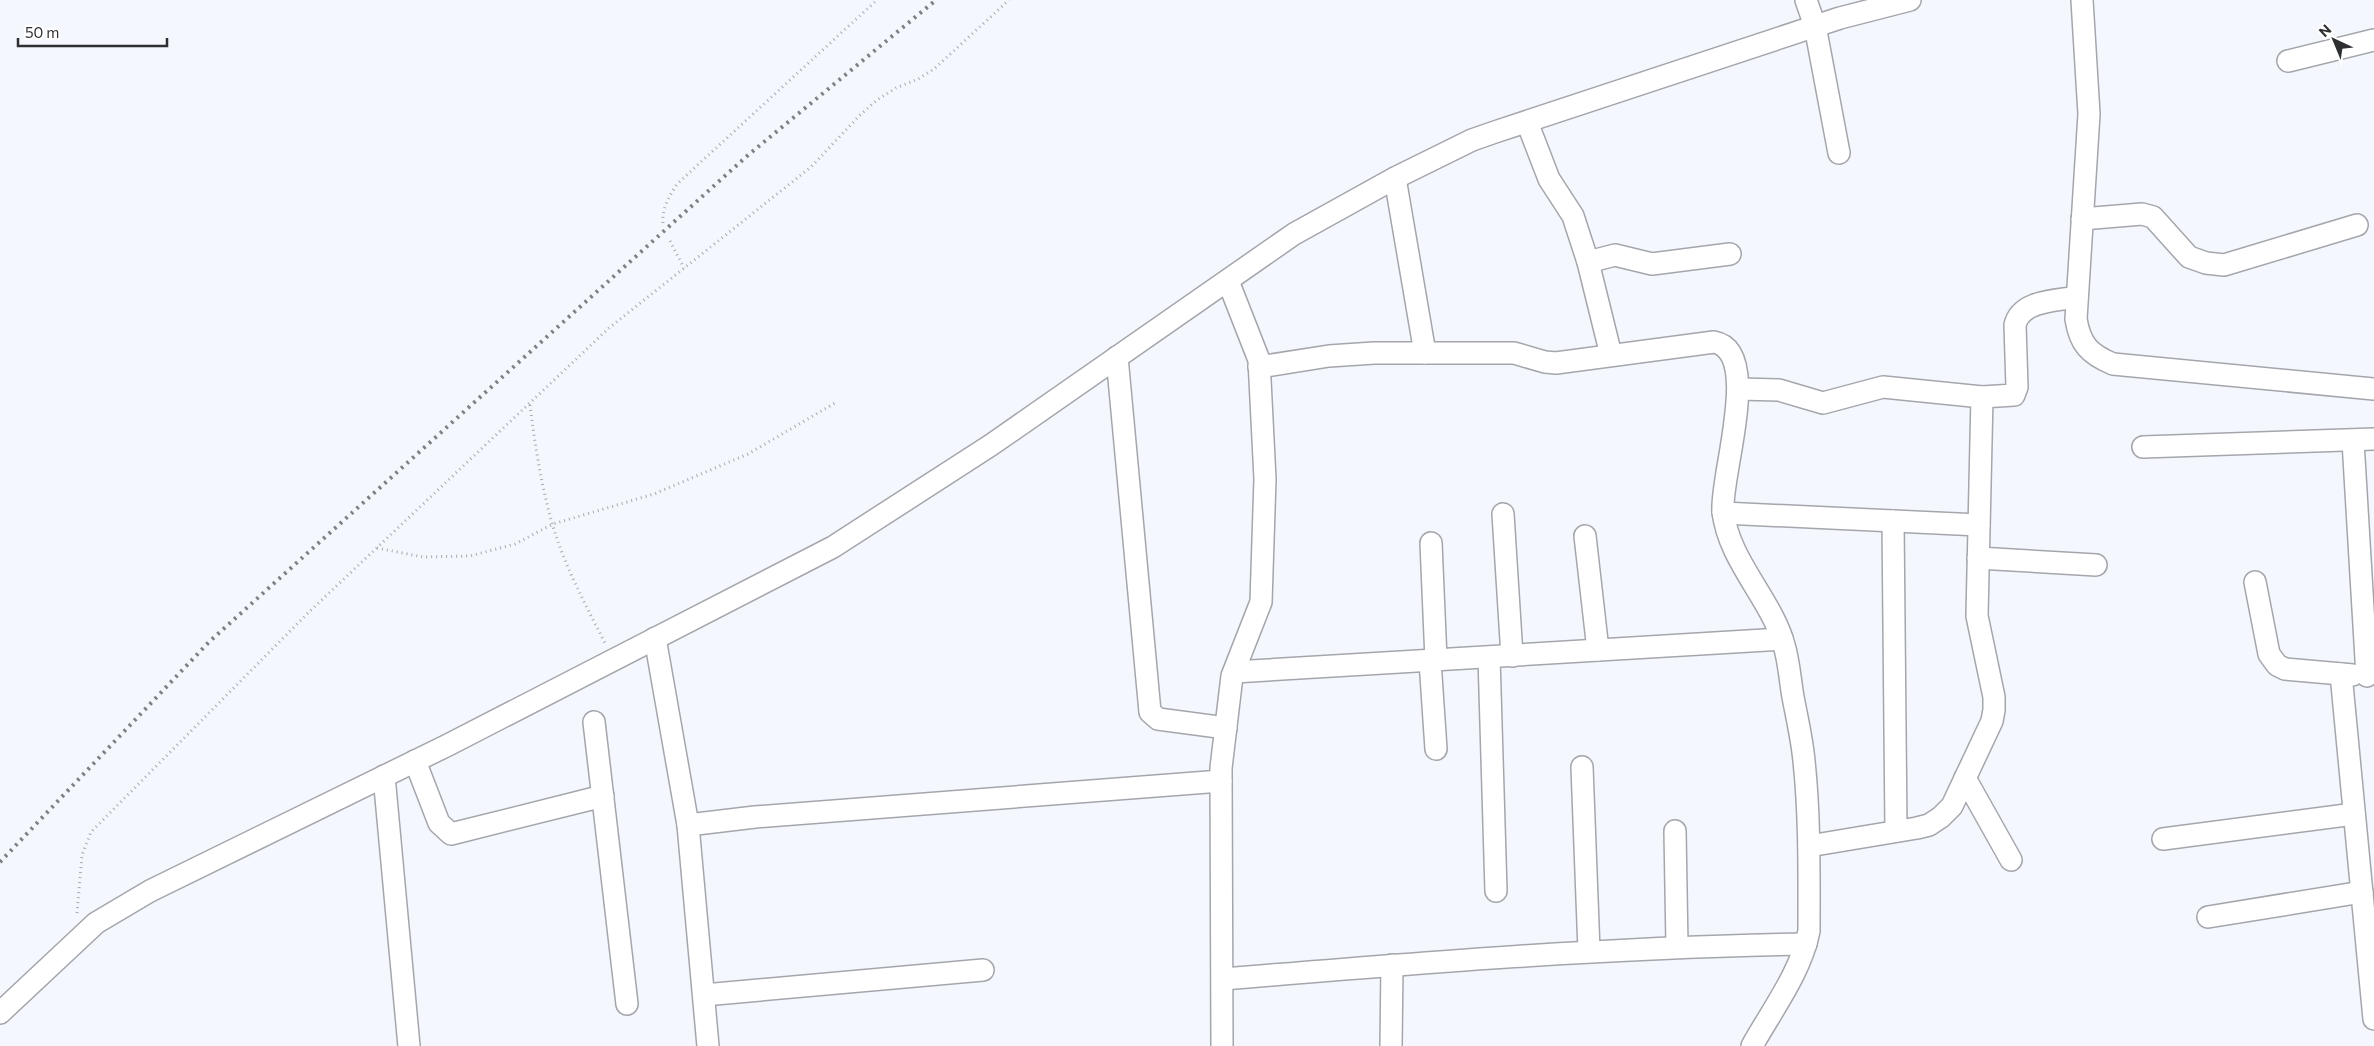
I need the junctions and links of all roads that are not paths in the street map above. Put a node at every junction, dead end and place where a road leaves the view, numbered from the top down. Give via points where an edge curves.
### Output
1 (1806, 0) edge
2 (1910, 0) edge
3 (2082, 0) edge
4 (1815, 26) junction
5 (2374, 40) edge
6 (2288, 61) dead end
7 (1527, 122) junction
8 (1839, 153) dead end
9 (1395, 178) junction
10 (2082, 219) junction
11 (2357, 225) dead end
12 (1730, 254) dead end
13 (1588, 262) junction
14 (1228, 281) junction
15 (2077, 297) junction
16 (1425, 353) junction
17 (1611, 355) junction
18 (1117, 357) junction
19 (1260, 367) junction
20 (1739, 389) junction
21 (2374, 389) edge
22 (1982, 397) junction
23 (2374, 439) edge
24 (2353, 440) junction
25 (2143, 447) dead end
26 (1723, 513) junction
27 (1503, 514) dead end
28 (1893, 521) junction
29 (1979, 525) junction
30 (1585, 536) dead end
31 (1431, 543) dead end
32 (1978, 558) junction
33 (2096, 565) dead end
34 (2255, 582) dead end
35 (655, 638) junction
36 (1782, 639) junction
37 (1598, 650) junction
38 (1512, 656) junction
39 (1489, 657) junction
40 (1433, 660) junction
41 (1234, 672) junction
42 (2341, 674) junction
43 (2371, 676) edge
44 (594, 722) dead end
45 (1226, 728) junction
46 (1436, 750) dead end
47 (415, 761) junction
48 (1582, 767) dead end
49 (384, 776) junction
50 (1965, 778) junction
51 (1221, 781) junction
52 (603, 796) junction
53 (2354, 814) junction
54 (688, 824) junction
55 (1675, 831) dead end
56 (1896, 831) junction
57 (2163, 839) dead end
58 (1809, 846) junction
59 (2011, 860) dead end
60 (1496, 890) dead end
61 (2362, 892) junction
62 (2208, 917) dead end
63 (1806, 944) junction
64 (1677, 946) junction
65 (1589, 951) junction
66 (1392, 965) junction
67 (983, 970) dead end
68 (1223, 979) junction
69 (704, 995) junction
70 (627, 1004) dead end
71 (0, 1013) edge
72 (2374, 1019) edge
73 (409, 1046) edge
74 (708, 1046) edge
75 (1222, 1046) edge
76 (1391, 1046) edge
77 (1752, 1046) edge

1 - 4 street
2 - 4 street
3 - 10 street via 2089,114
4 - 7 street
4 - 8 street
5 - 6 street
7 - 9 street via 1472,140
7 - 13 street via 1549,180 1570,208
9 - 14 street via 1294,234
9 - 16 street
10 - 11 street via 2142,214 2153,218 2189,257 2224,265
10 - 15 street
12 - 13 street via 1652,264 1615,255
13 - 17 street
14 - 18 street
14 - 19 street
15 - 21 street via 2079,335 2098,358 2113,364
15 - 22 street via 2026,307 2020,312 2015,324 2016,391 2010,396
16 - 17 street via 1514,353 1556,363
16 - 19 street via 1353,354
17 - 20 street via 1720,343 1733,358
18 - 35 street via 991,445 833,547
18 - 45 street via 1150,712 1158,719
19 - 41 street via 1265,480 1262,588 1258,614
20 - 22 street via 1778,390 1823,403 1883,387
20 - 26 street
22 - 29 street
23 - 24 street
24 - 25 street
24 - 43 street
26 - 28 street
26 - 36 street via 1736,554
27 - 38 street
28 - 29 street
28 - 56 street
29 - 32 street
30 - 37 street
31 - 40 street
32 - 33 street
32 - 50 street via 1977,616 1994,710
34 - 42 street via 2272,660 2285,669
35 - 47 street
35 - 54 street
36 - 37 street
36 - 58 street via 1803,754
37 - 38 street
38 - 39 street
39 - 40 street
39 - 60 street
40 - 41 street
40 - 46 street
41 - 45 street
42 - 43 street
42 - 53 street
44 - 52 street
45 - 51 street
47 - 49 street
47 - 52 street via 439,823 451,834
48 - 65 street
49 - 71 street via 150,890 96,923
49 - 73 street
50 - 56 street via 1952,806 1941,817 1929,825
50 - 59 street
51 - 54 street
51 - 68 street
52 - 70 street
53 - 57 street
53 - 61 street
54 - 69 street
55 - 64 street
56 - 58 street
58 - 63 street via 1809,931
61 - 62 street
61 - 72 street
63 - 64 street
63 - 77 street
64 - 65 street
65 - 66 street
66 - 68 street
66 - 76 street
67 - 69 street
68 - 75 street
69 - 74 street

